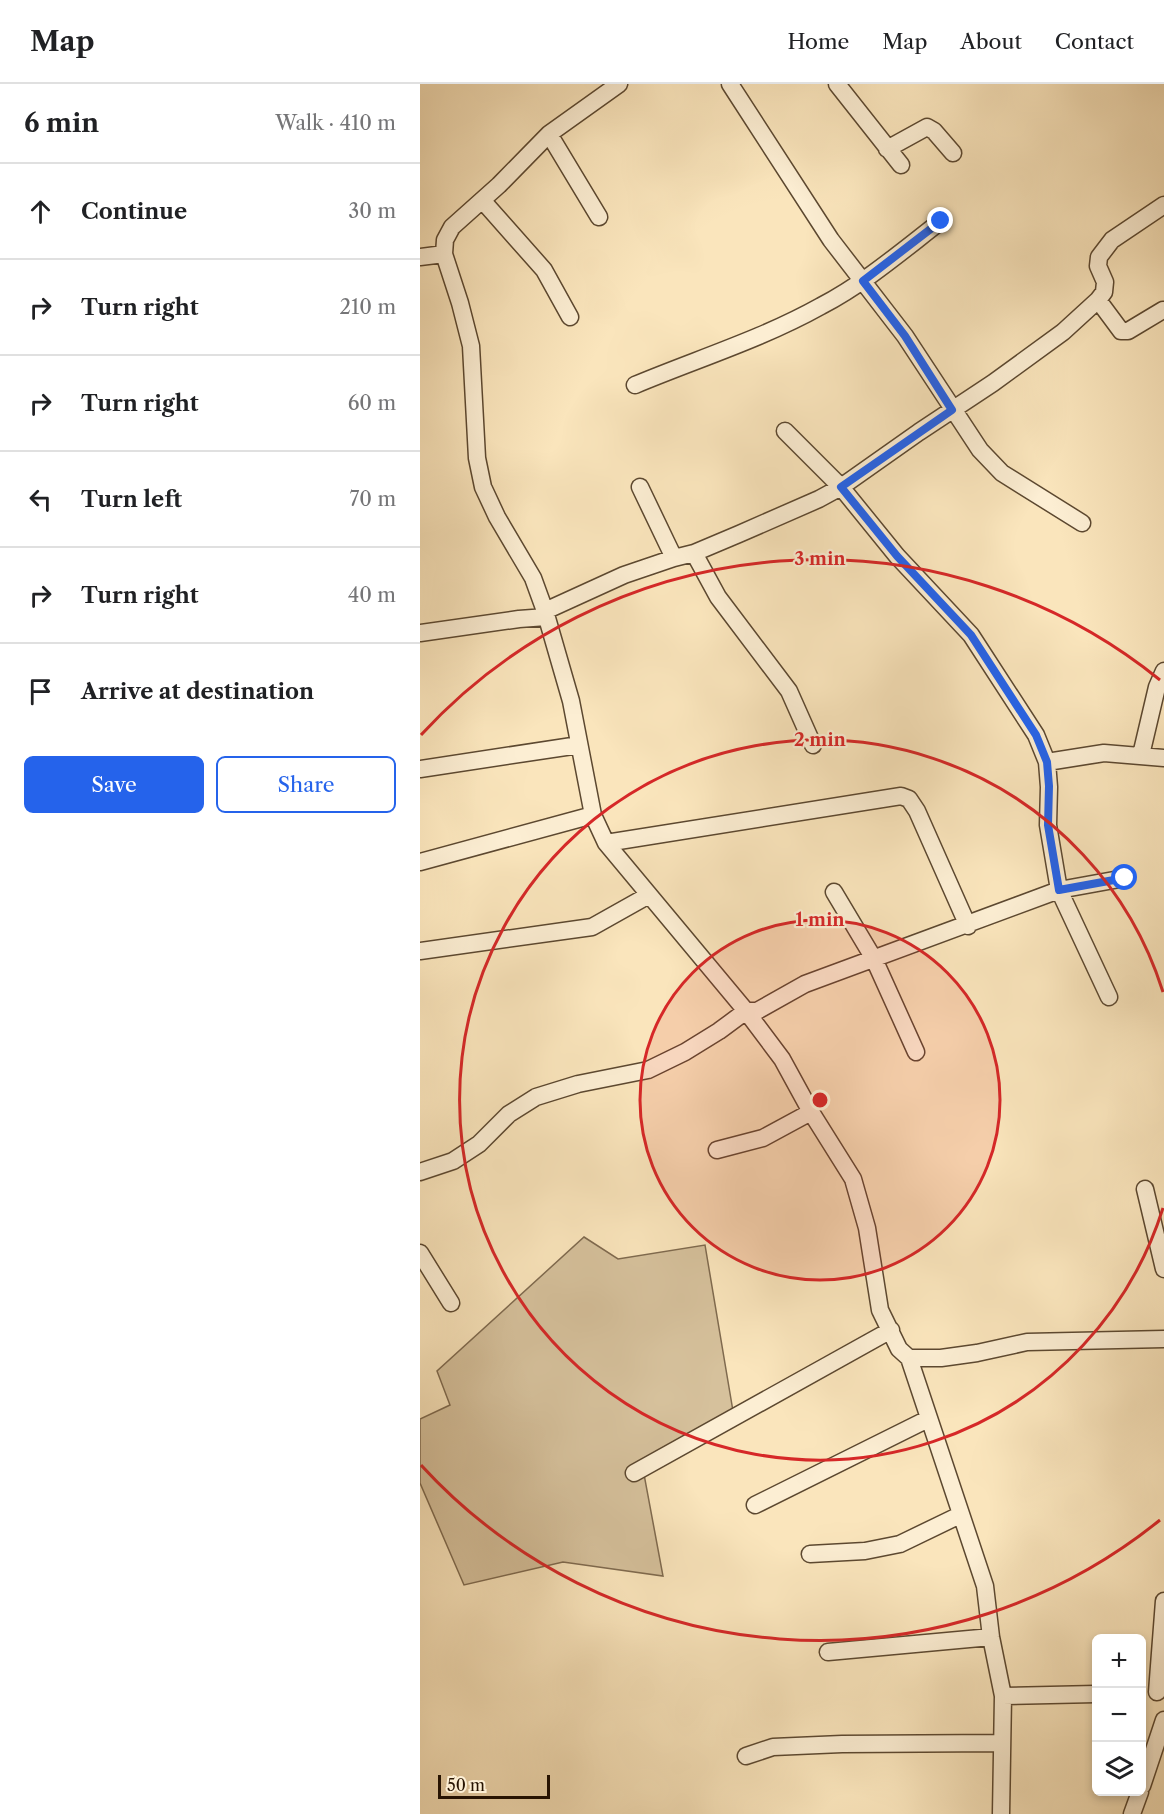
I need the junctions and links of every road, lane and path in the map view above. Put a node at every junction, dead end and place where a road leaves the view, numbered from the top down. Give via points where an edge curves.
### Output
1 (619, 84) edge
2 (730, 84) edge
3 (837, 84) edge
4 (549, 134) junction
5 (887, 148) junction
6 (953, 153) dead end
7 (901, 165) dead end
8 (482, 200) junction
9 (1164, 205) edge
10 (599, 217) dead end
11 (941, 221) dead end
12 (444, 254) junction
13 (420, 257) edge
14 (863, 281) junction
15 (1098, 300) junction
16 (1163, 310) edge
17 (570, 317) dead end
18 (635, 385) dead end
19 (952, 410) junction
20 (785, 431) dead end
21 (640, 487) dead end
22 (841, 487) junction
23 (1082, 523) dead end
24 (694, 553) junction
25 (674, 558) junction
26 (546, 614) junction
27 (420, 633) edge
28 (1164, 671) edge
29 (579, 745) junction
30 (813, 745) dead end
31 (1141, 755) junction
32 (1164, 758) edge
33 (1047, 762) junction
34 (420, 769) edge
35 (593, 815) junction
36 (606, 843) junction
37 (420, 862) edge
38 (1125, 878) dead end
39 (1059, 890) junction
40 (834, 892) dead end
41 (649, 895) junction
42 (968, 926) junction
43 (420, 951) edge
44 (874, 959) junction
45 (1109, 997) dead end
46 (746, 1011) junction
47 (916, 1052) dead end
48 (811, 1112) junction
49 (717, 1150) dead end
50 (420, 1172) edge
51 (1146, 1189) dead end
52 (420, 1253) edge
53 (1164, 1269) edge
54 (451, 1303) dead end
55 (891, 1330) junction
56 (1164, 1339) edge
57 (909, 1359) junction
58 (928, 1419) junction
59 (634, 1473) dead end
60 (755, 1505) dead end
61 (960, 1515) junction
62 (810, 1554) dead end
63 (1164, 1601) edge
64 (991, 1637) junction
65 (828, 1652) dead end
66 (1154, 1693) edge
67 (1092, 1694) edge
68 (1003, 1696) junction
69 (1164, 1720) edge
70 (1002, 1743) junction
71 (746, 1756) dead end
72 (1146, 1774) edge
73 (1138, 1796) edge
74 (1001, 1814) edge
75 (1132, 1814) edge

1 - 4 street
2 - 14 street via 831,240
3 - 5 street
4 - 8 street
4 - 10 street
5 - 6 street via 927,127
5 - 7 street
8 - 12 street via 452,227 445,240
8 - 17 street via 544,270
9 - 15 street via 1112,240 1099,257 1104,291
11 - 14 street
12 - 13 street
12 - 26 street via 471,346 477,458 483,487 533,579
14 - 18 street via 774,329
14 - 19 street via 905,336
15 - 16 street via 1121,331 1128,331
15 - 19 street via 1063,332
19 - 22 street
19 - 23 street via 1002,473
20 - 22 street
21 - 25 street
22 - 24 street
22 - 33 street via 897,556 971,635 1036,735
24 - 25 street
24 - 30 street via 718,597 789,691
25 - 26 street via 624,575
26 - 27 street
26 - 29 street via 571,700
28 - 31 street
29 - 34 street
29 - 35 street
31 - 32 street
31 - 33 street via 1104,753
33 - 39 street via 1048,825
35 - 36 street
35 - 37 street
36 - 41 street
36 - 42 street via 901,796 909,799 917,811
38 - 39 street
39 - 42 street
39 - 45 street
40 - 44 street
41 - 43 street via 592,927
41 - 46 street
42 - 44 street
44 - 46 street via 805,984 757,1011
44 - 47 street
46 - 48 street via 782,1059
46 - 50 street via 685,1052 648,1070 536,1097 509,1114 480,1144 453,1161
48 - 49 street via 763,1138
48 - 55 street via 853,1179 867,1228 880,1310
51 - 53 street
52 - 54 street
55 - 57 street via 899,1349
55 - 59 street
56 - 57 street via 1027,1342 968,1354
57 - 58 street
58 - 60 street
58 - 61 street
61 - 62 street via 900,1544 865,1551
61 - 64 street via 985,1586
63 - 66 street
64 - 65 street
64 - 68 street
67 - 68 street
68 - 70 street
69 - 72 street
70 - 71 street via 773,1747
70 - 74 street
73 - 75 street

